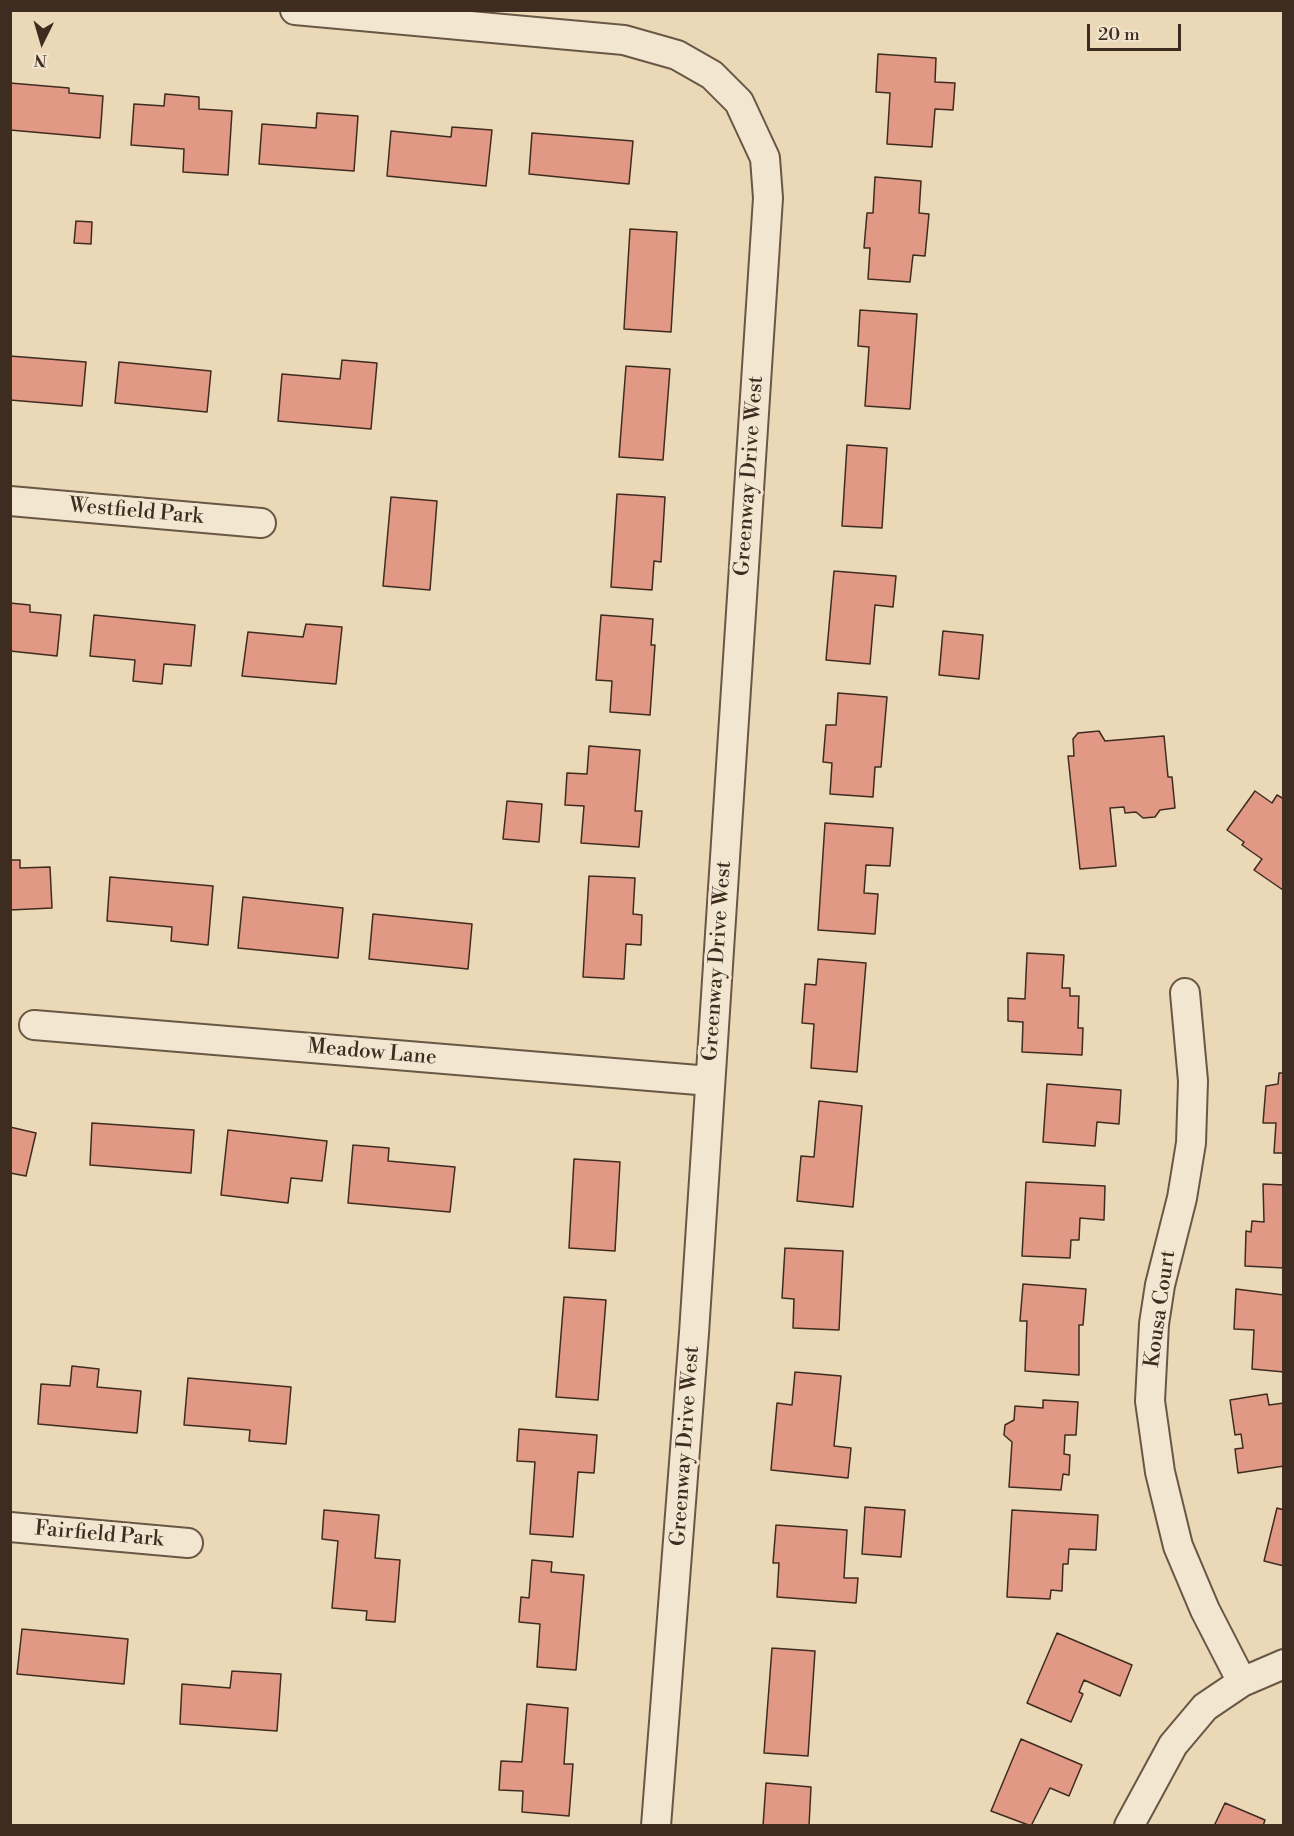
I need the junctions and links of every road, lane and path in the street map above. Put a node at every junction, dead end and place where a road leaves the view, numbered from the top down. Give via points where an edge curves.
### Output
1 (295, 10) edge
2 (10, 501) edge
3 (261, 523) dead end
4 (1185, 993) dead end
5 (34, 1025) dead end
6 (710, 1081) junction
7 (10, 1527) edge
8 (188, 1543) dead end
9 (1284, 1664) edge
10 (1242, 1682) junction
11 (656, 1826) edge
12 (1129, 1826) edge

1 - 6 street, Greenway Drive West via 624,40 677,55 712,75 739,102 765,158 768,198
2 - 3 street, Westfield Park
4 - 10 street, Kousa Court via 1193,1081 1191,1143 1157,1305 1150,1401 1163,1490 1178,1546
5 - 6 street, Meadow Lane
6 - 11 street, Greenway Drive West
7 - 8 street, Fairfield Park
9 - 10 street
10 - 12 street via 1205,1707 1173,1745

